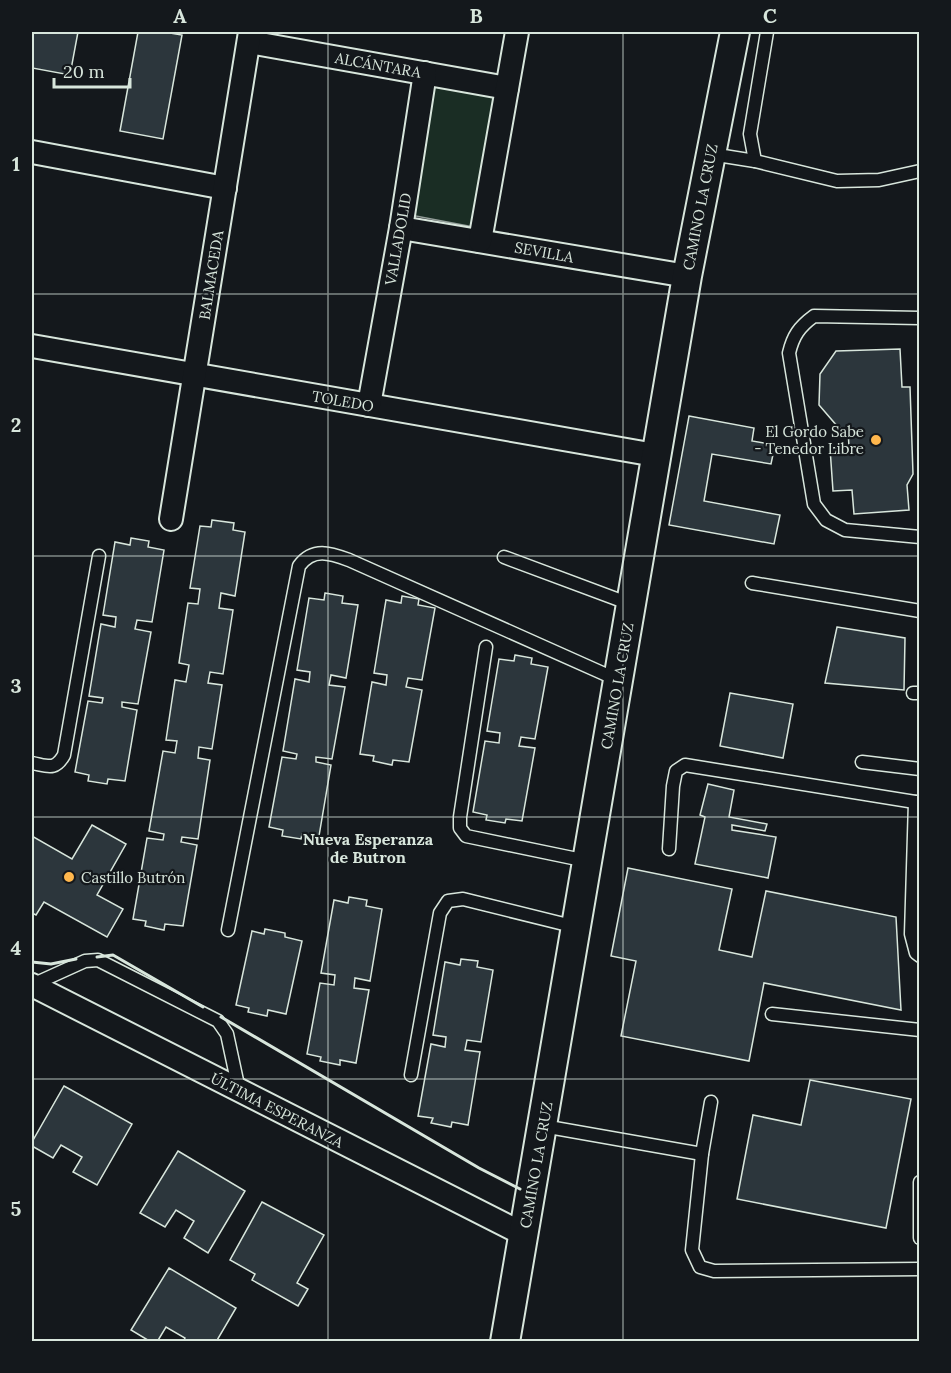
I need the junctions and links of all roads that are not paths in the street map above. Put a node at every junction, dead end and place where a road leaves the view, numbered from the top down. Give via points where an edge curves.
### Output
1 (517, 32) edge
2 (735, 32) edge
3 (767, 32) edge
4 (250, 37) edge
5 (425, 74) junction
6 (507, 88) junction
7 (32, 152) edge
8 (711, 154) junction
9 (755, 161) junction
10 (920, 171) edge
11 (225, 188) junction
12 (401, 228) junction
13 (480, 241) junction
14 (687, 276) junction
15 (920, 318) edge
16 (32, 346) edge
17 (194, 375) junction
18 (369, 405) junction
19 (655, 455) junction
20 (171, 519) dead end
21 (920, 537) edge
22 (99, 556) dead end
23 (504, 557) dead end
24 (753, 583) dead end
25 (630, 604) junction
26 (920, 611) edge
27 (486, 647) dead end
28 (618, 680) junction
29 (862, 762) dead end
30 (32, 763) edge
31 (920, 769) edge
32 (917, 802) edge
33 (669, 849) dead end
34 (587, 861) junction
35 (917, 864) edge
36 (576, 927) junction
37 (228, 930) dead end
38 (920, 956) edge
39 (32, 985) edge
40 (772, 1014) dead end
41 (920, 1030) edge
42 (411, 1075) dead end
43 (239, 1090) junction
44 (711, 1102) dead end
45 (543, 1126) junction
46 (702, 1154) junction
47 (920, 1182) edge
48 (523, 1234) junction
49 (920, 1238) edge
50 (920, 1269) edge
51 (505, 1341) edge

1 - 6 street
2 - 8 street, CAMINO LA CRUZ
3 - 9 lane via 750,134
4 - 5 street, ALCÁNTARA
4 - 11 street, BALMACEDA
5 - 6 street, ALCÁNTARA
5 - 12 street, VALLADOLID
6 - 13 street
7 - 11 street
8 - 9 lane
8 - 14 street, CAMINO LA CRUZ
9 - 10 lane via 837,182 879,180
11 - 17 street, BALMACEDA
12 - 13 street, SEVILLA
12 - 18 street, VALLADOLID
13 - 14 street, SEVILLA
14 - 19 street, CAMINO LA CRUZ
15 - 21 lane via 814,316 801,326 789,353 814,504 826,520 845,530
16 - 17 street, TOLEDO
17 - 18 street, TOLEDO
17 - 20 street, BALMACEDA
18 - 19 street, TOLEDO
19 - 25 street, CAMINO LA CRUZ
22 - 30 lane via 64,755 56,766
23 - 25 lane
24 - 26 lane
25 - 28 street, CAMINO LA CRUZ
27 - 34 lane via 460,828 466,836
28 - 34 street, CAMINO LA CRUZ
28 - 37 lane via 349,560 331,553 305,558 299,566
29 - 31 lane
32 - 33 lane via 685,765 676,771 673,786
32 - 35 lane
34 - 36 street, CAMINO LA CRUZ
35 - 38 lane via 910,934
36 - 42 lane via 463,899 448,901 440,913
36 - 45 street, CAMINO LA CRUZ
39 - 43 street, ÚLTIMA ESPERANZA
39 - 43 lane via 85,961 98,960 218,1021 227,1034
40 - 41 lane
43 - 48 street, ÚLTIMA ESPERANZA
44 - 46 lane
45 - 46 lane
45 - 48 street, CAMINO LA CRUZ
46 - 50 lane via 692,1250 700,1267 714,1271
47 - 49 lane
48 - 51 street, CAMINO LA CRUZ

